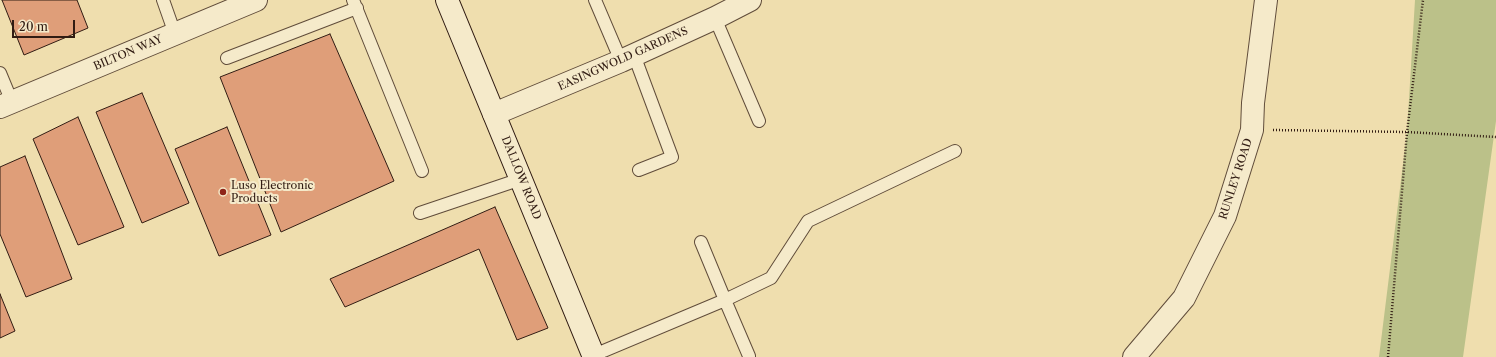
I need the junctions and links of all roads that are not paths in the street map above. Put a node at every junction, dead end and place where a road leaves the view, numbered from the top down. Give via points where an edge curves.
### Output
1 (163, 0) edge
2 (256, 0) edge
3 (446, 0) edge
4 (595, 0) edge
5 (750, 0) edge
6 (1266, 0) edge
7 (355, 4) edge
8 (715, 18) junction
9 (175, 34) junction
10 (228, 58) dead end
11 (627, 58) junction
12 (0, 73) edge
13 (6, 104) edge
14 (494, 114) junction
15 (759, 121) dead end
16 (955, 151) dead end
17 (640, 170) dead end
18 (422, 171) dead end
19 (521, 179) junction
20 (420, 213) dead end
21 (701, 242) dead end
22 (725, 300) junction
23 (594, 356) edge
24 (749, 356) dead end
25 (1134, 357) edge

1 - 9 lane
2 - 9 street, BILTON WAY
3 - 14 street, DALLOW ROAD
4 - 11 lane
5 - 8 street, EASINGWOLD GARDENS
6 - 25 street, RUNLEY ROAD via 1252,130 1225,216 1184,298
7 - 10 lane
7 - 18 lane
8 - 11 street, EASINGWOLD GARDENS
8 - 15 lane
9 - 13 street, BILTON WAY
11 - 14 street, EASINGWOLD GARDENS
11 - 17 lane via 672,157
12 - 13 lane
14 - 19 street, DALLOW ROAD
16 - 22 lane via 808,221 771,278
19 - 20 lane
19 - 23 street, DALLOW ROAD
21 - 22 lane
22 - 23 lane
22 - 24 lane

